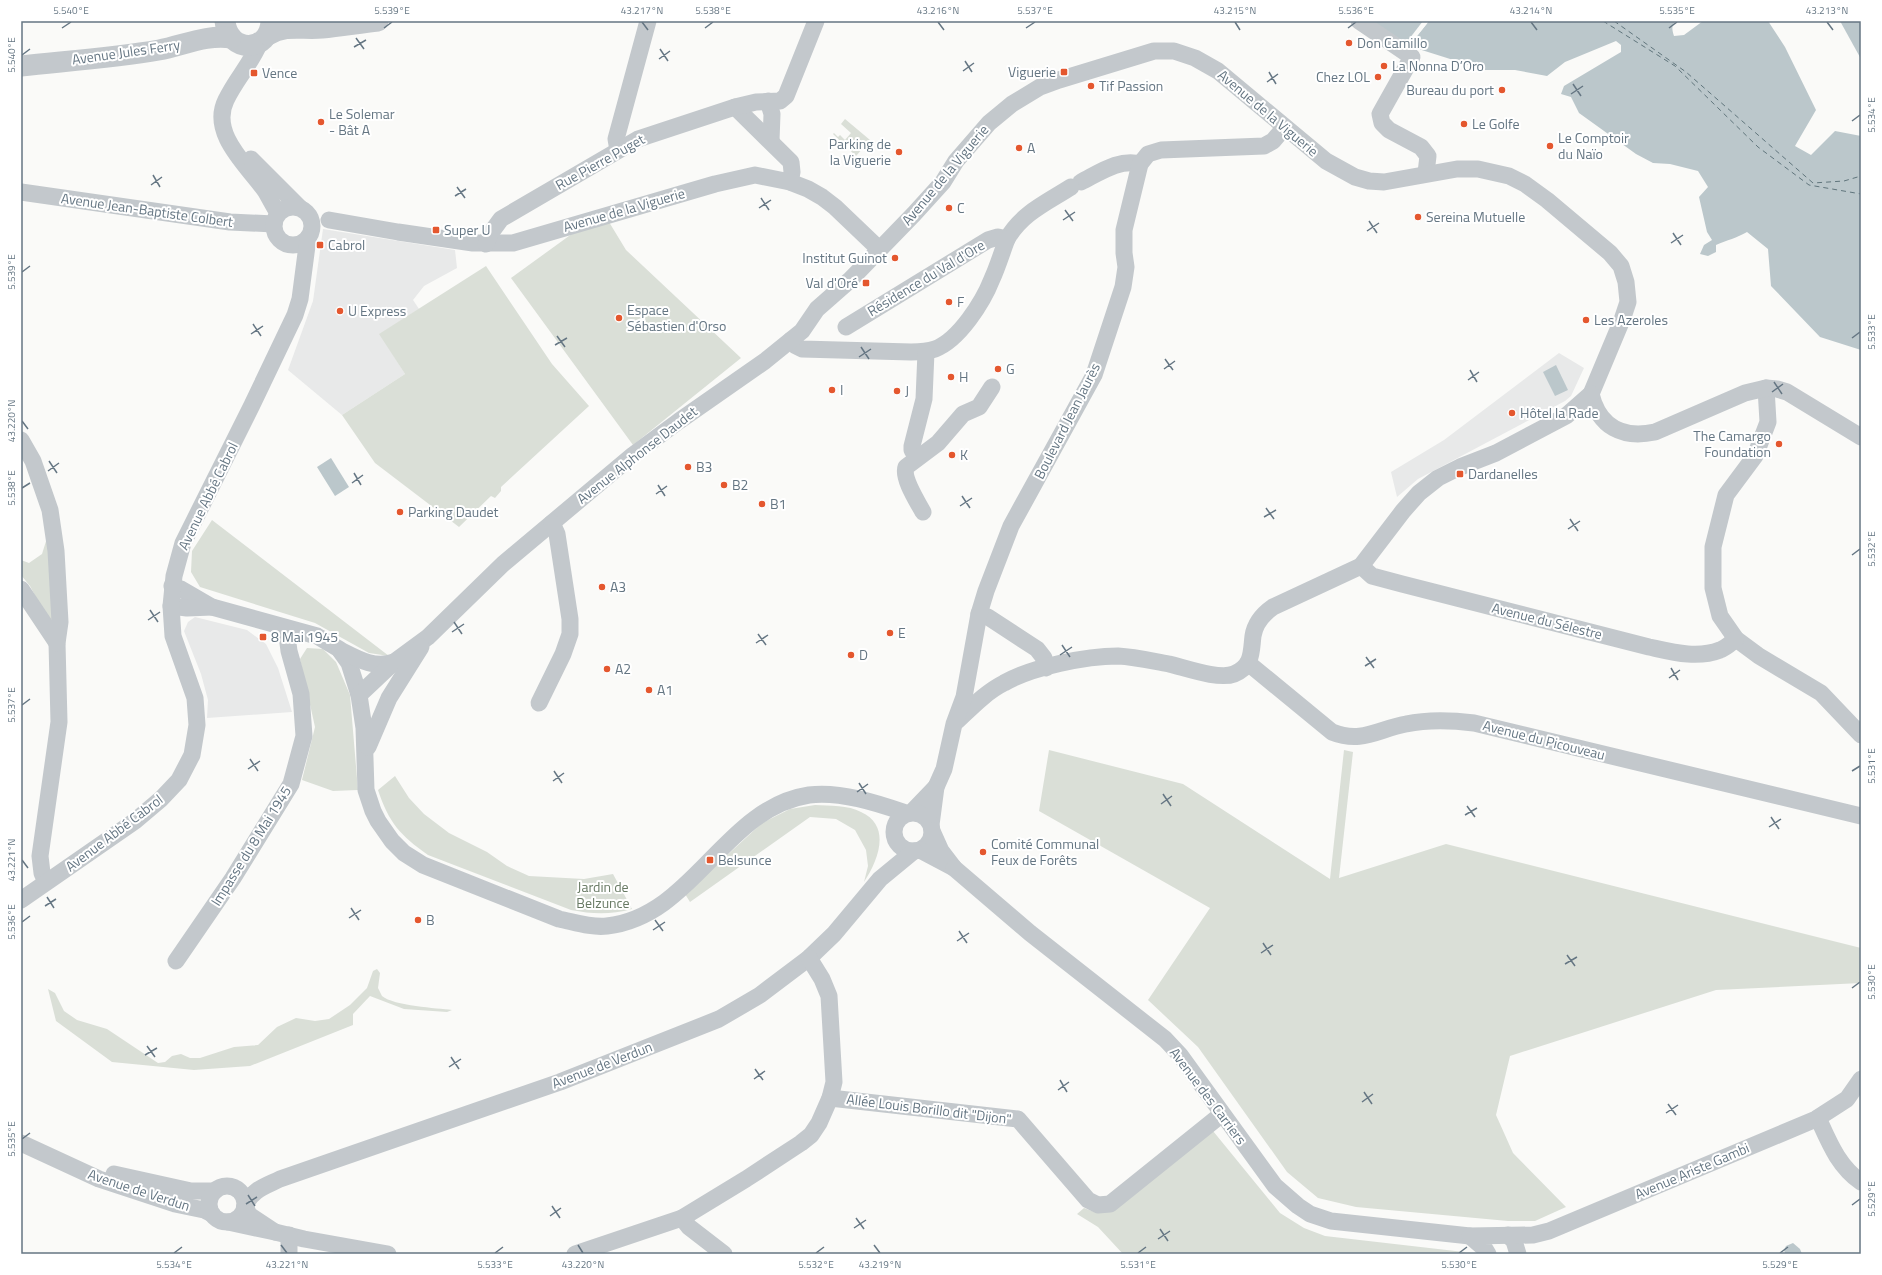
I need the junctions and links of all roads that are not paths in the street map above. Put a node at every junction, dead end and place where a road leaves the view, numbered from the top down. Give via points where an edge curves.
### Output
1 (378, 21) edge
2 (648, 21) edge
3 (816, 21) edge
4 (1359, 21) edge
5 (266, 33) edge
6 (230, 34) edge
7 (21, 66) edge
8 (238, 80) junction
9 (774, 101) junction
10 (735, 107) junction
11 (1284, 128) junction
12 (226, 134) junction
13 (771, 141) junction
14 (618, 150) junction
15 (1140, 164) junction
16 (1426, 173) junction
17 (790, 182) junction
18 (21, 192) edge
19 (266, 192) junction
20 (303, 210) junction
21 (276, 219) junction
22 (329, 220) junction
23 (247, 223) junction
24 (309, 236) junction
25 (1007, 239) junction
26 (284, 243) junction
27 (486, 244) junction
28 (880, 249) junction
29 (302, 282) junction
30 (846, 327) dead end
31 (791, 340) junction
32 (926, 352) junction
33 (992, 388) dead end
34 (1766, 388) junction
35 (1591, 394) junction
36 (1566, 416) junction
37 (1604, 422) junction
38 (1861, 437) edge
39 (21, 440) edge
40 (917, 458) junction
41 (923, 512) dead end
42 (552, 523) junction
43 (1361, 566) junction
44 (172, 586) junction
45 (21, 589) edge
46 (171, 606) junction
47 (212, 607) junction
48 (979, 614) junction
49 (286, 628) junction
50 (428, 637) junction
51 (1736, 639) junction
52 (57, 643) junction
53 (338, 649) junction
54 (394, 662) junction
55 (1248, 663) junction
56 (1046, 668) junction
57 (400, 680) junction
58 (359, 695) junction
59 (539, 703) dead end
60 (954, 724) junction
61 (1861, 735) edge
62 (366, 753) junction
63 (936, 787) junction
64 (865, 801) junction
65 (909, 813) junction
66 (1861, 816) edge
67 (932, 828) junction
68 (894, 836) junction
69 (917, 850) junction
70 (954, 868) junction
71 (880, 879) junction
72 (46, 882) junction
73 (21, 900) edge
74 (809, 958) junction
75 (176, 961) dead end
76 (1861, 1079) edge
77 (830, 1098) junction
78 (1222, 1114) junction
79 (1818, 1118) junction
80 (21, 1143) edge
81 (65, 1164) junction
82 (280, 1179) junction
83 (1861, 1182) edge
84 (232, 1187) junction
85 (215, 1191) junction
86 (245, 1206) junction
87 (212, 1214) junction
88 (682, 1218) junction
89 (228, 1222) junction
90 (282, 1234) junction
91 (1504, 1235) junction
92 (1470, 1236) junction
93 (289, 1254) edge
94 (388, 1254) edge
95 (575, 1254) edge
96 (724, 1254) edge
97 (1488, 1254) edge
98 (1518, 1254) edge

1 - 5 street via 321,28 282,28
2 - 14 street via 616,139
3 - 9 street via 786,96
4 - 16 street via 1412,57 1380,114 1382,123 1389,130 1421,147 1428,156
5 - 6 street, Avenue Jules Ferry via 249,46
5 - 8 street via 253,59
6 - 7 street, Avenue Jules Ferry via 138,53
6 - 8 street via 238,55
8 - 12 street via 222,109 221,119
9 - 10 street, Rue Pierre Puget
9 - 13 street
10 - 13 street
10 - 14 street, Rue Pierre Puget via 638,139
11 - 15 street via 1273,141 1264,146 1161,150 1148,154
11 - 16 street, Avenue de la Viguerie via 1326,161 1355,177 1384,182
11 - 28 street, Avenue de la Viguerie via 1218,71 1195,58 1174,51 1154,51 1059,80 1012,104 989,123 949,171 944,182
12 - 19 street via 236,156
12 - 20 street, Avenue de la Viguerie
13 - 17 street via 791,162
14 - 27 street, Rue Pierre Puget via 501,218
15 - 25 street, Résidence du Val d'Ore via 1121,163 1076,184 1023,217
15 - 48 street, Boulevard Jean Jaurès via 1124,230 1126,267 1123,286 1094,375 1011,526
16 - 35 street, Avenue de la Viguerie via 1478,169 1509,176 1546,200 1610,253 1621,266 1628,302
17 - 27 street, Avenue de la Viguerie via 755,175 715,184 513,243
17 - 28 street, Avenue de la Viguerie via 822,196
18 - 23 street, Avenue Jean-Baptiste Colbert
19 - 21 street
19 - 23 street via 261,210
20 - 21 street via 288,207
20 - 22 street, Avenue de la Viguerie
20 - 24 street via 312,222
21 - 23 street, Avenue Jean-Baptiste Colbert
21 - 26 street via 276,235
22 - 24 street via 317,226
22 - 27 street, Avenue de la Viguerie
24 - 26 street via 300,244
24 - 29 street, Avenue Abbé Cabrol
25 - 30 street, Résidence du Val d'Ore via 998,237 988,240
25 - 32 street, Résidence du Val d'Ore via 986,293 972,315 946,343
26 - 29 street
28 - 31 street, Avenue Alphonse Daudet via 818,309 805,328
29 - 44 street, Avenue Abbé Cabrol via 295,316 183,543
31 - 32 street, Résidence du Val d'Ore via 802,349
31 - 42 street, Avenue Alphonse Daudet via 633,455
32 - 40 street via 924,398 912,446
33 - 40 street via 979,407 963,414 938,443
34 - 37 street via 1745,393 1655,432 1641,435 1621,432
34 - 38 street via 1787,392
34 - 51 street via 1768,422 1755,456 1726,495 1713,547 1713,588 1720,616
35 - 36 street
35 - 37 street via 1596,412
36 - 37 street via 1584,414
36 - 43 street via 1496,453 1460,466 1438,478 1418,493
39 - 52 street via 33,461 50,510 56,551 60,622
40 - 41 street via 904,471
42 - 50 street, Avenue Alphonse Daudet via 503,564
42 - 59 street via 557,534 570,634
43 - 51 street, Avenue du Sélestre via 1372,576 1649,647 1685,654 1701,654 1721,650
43 - 55 street via 1266,612 1256,626
44 - 46 street, Avenue Abbé Cabrol
44 - 47 street, Avenue Alphonse Daudet
45 - 52 street
46 - 47 street, Avenue Alphonse Daudet
46 - 72 street, Avenue Abbé Cabrol via 173,636 195,698 197,725 192,755 179,780 160,799 135,820
47 - 49 street, Avenue Alphonse Daudet
48 - 56 street via 988,617 1037,649 1044,658
48 - 60 street, Boulevard Jean Jaurès via 964,697
49 - 53 street, Avenue Alphonse Daudet via 317,636
49 - 75 street, Impasse du 8 Mai 1945 via 289,651 301,694 304,736 291,784 233,878
50 - 54 street, Avenue Alphonse Daudet
50 - 57 street
51 - 61 street via 1758,656 1822,693
52 - 72 street via 59,722 40,856
53 - 54 street, Avenue Alphonse Daudet via 375,665
53 - 58 street, Avenue Alphonse Daudet via 349,662
54 - 58 street, Avenue Alphonse Daudet
55 - 56 street via 1236,673 1220,675 1118,656 1087,659
55 - 66 street, Avenue du Picouveau via 1332,732 1347,738 1364,737 1405,724 1426,721 1474,723
56 - 60 street via 1003,683
57 - 58 street via 388,690
57 - 62 street via 379,720
58 - 62 street
60 - 63 street, Boulevard Jean Jaurès via 944,769
62 - 64 street via 366,790 373,811 385,832 404,853 423,865 559,918 582,924 606,926 646,915 673,897 744,828 770,808 809,795 832,795
63 - 65 street
63 - 67 street
64 - 65 street
64 - 68 street via 878,812
65 - 67 street via 922,814
65 - 68 street via 897,821
67 - 69 street via 929,842
67 - 70 street, Avenue des Carriers via 941,851
68 - 69 street via 903,848
68 - 71 street, Avenue de Verdun
69 - 70 street, Avenue des Carriers
69 - 71 street, Avenue de Verdun
70 - 78 street, Avenue des Carriers via 1030,933 1165,1039 1180,1055
71 - 74 street, Avenue de Verdun via 834,934
72 - 73 street, Avenue Abbé Cabrol
74 - 77 street via 829,996 834,1082
74 - 82 street, Avenue de Verdun via 760,995 719,1019 560,1082
76 - 79 street, Avenue Ariste Gambi via 1847,1099
77 - 78 street, Allée Louis Borillo dit "Dijon" via 1018,1119 1088,1200 1098,1205 1110,1204
77 - 88 street via 811,1135
78 - 92 street, Avenue des Carriers via 1275,1186 1310,1214 1331,1221
79 - 83 street via 1832,1151 1842,1165
79 - 91 street, Avenue Ariste Gambi via 1549,1231 1533,1235
80 - 81 street, Avenue de Verdun
81 - 85 street, Avenue de Verdun via 190,1191
81 - 87 street, Avenue de Verdun via 99,1179
82 - 84 street, Avenue de Verdun via 259,1180 242,1187
82 - 86 street, Avenue de Verdun via 256,1191
84 - 85 street via 226,1186
84 - 86 street via 242,1194
85 - 87 street via 209,1202
86 - 89 street via 240,1217
86 - 90 street via 249,1215
87 - 89 street via 216,1219
88 - 95 street
88 - 96 street via 689,1227
89 - 90 street
90 - 93 street
90 - 94 street
91 - 92 street, Avenue des Carriers
91 - 97 street via 1490,1243
91 - 98 street via 1514,1241
92 - 97 street

